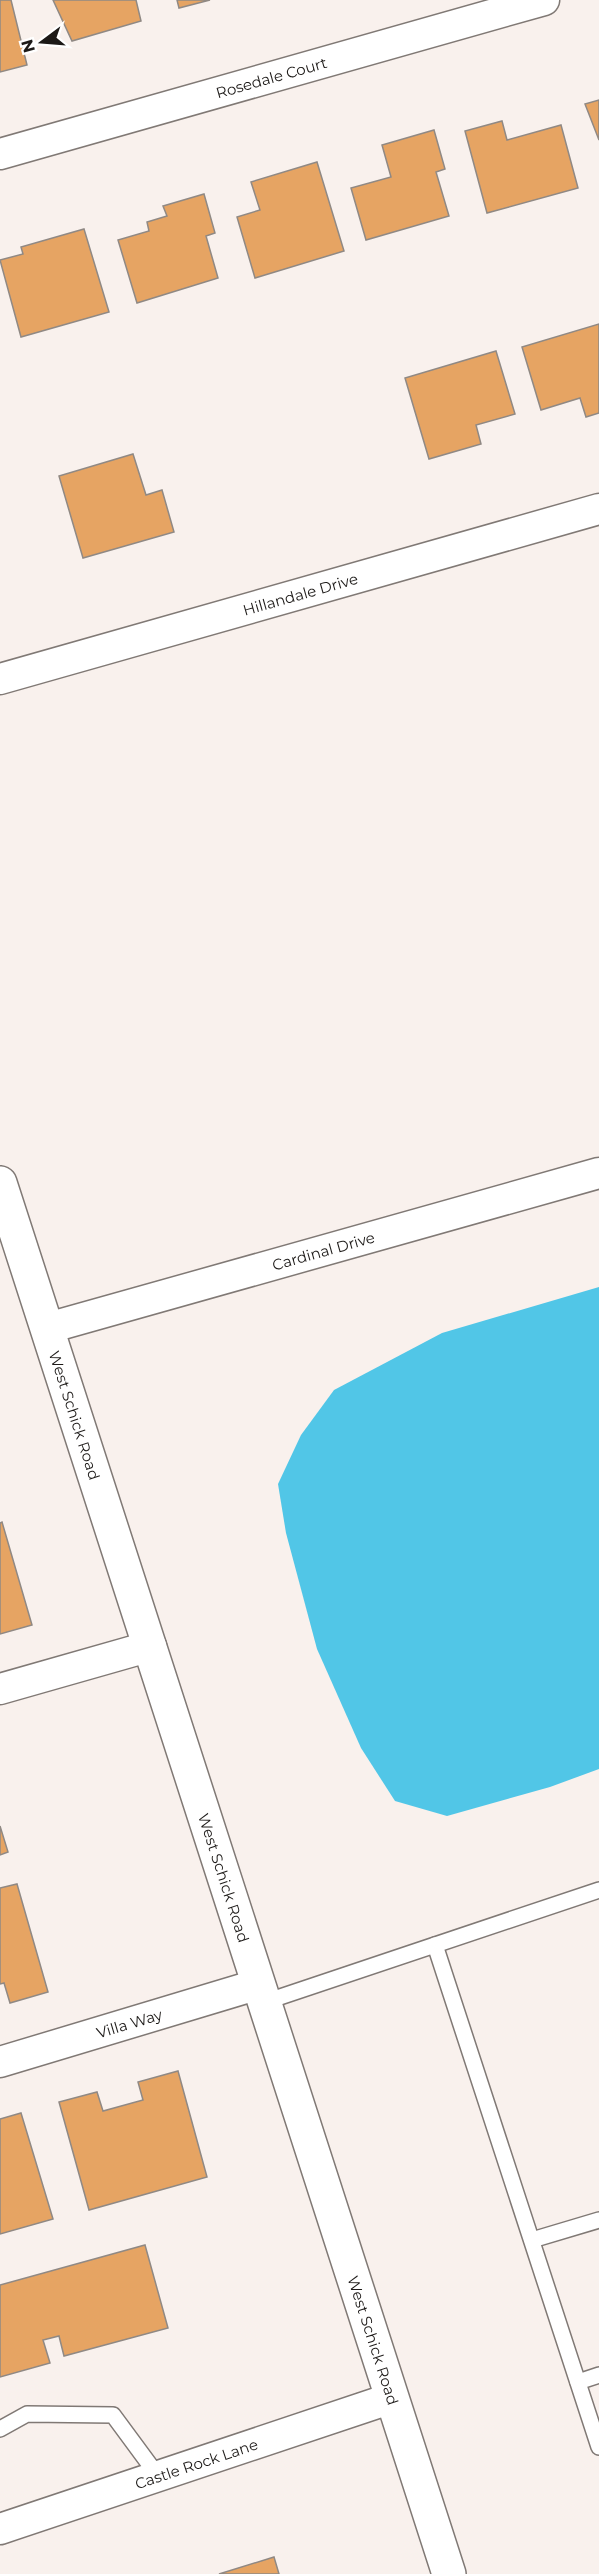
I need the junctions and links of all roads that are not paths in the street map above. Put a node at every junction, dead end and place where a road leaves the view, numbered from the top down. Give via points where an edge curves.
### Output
1 (544, 0) edge
2 (0, 154) edge
3 (599, 508) edge
4 (0, 679) edge
5 (599, 1173) edge
6 (0, 1183) edge
7 (48, 1328) junction
8 (150, 1646) junction
9 (0, 1689) edge
10 (599, 1890) edge
11 (435, 1945) junction
12 (262, 1993) junction
13 (0, 2062) edge
14 (599, 2220) edge
15 (532, 2240) junction
16 (599, 2375) edge
17 (578, 2382) junction
18 (392, 2398) junction
19 (0, 2429) edge
20 (599, 2447) edge
21 (158, 2476) junction
22 (0, 2529) edge
23 (449, 2574) edge

1 - 2 street, Rosedale Court
3 - 4 street, Hillandale Drive
5 - 7 street, Cardinal Drive
6 - 7 street, West Schick Road
7 - 8 street, West Schick Road
8 - 9 street
8 - 12 street, West Schick Road
10 - 11 lane
11 - 12 lane
11 - 15 lane
12 - 13 street, Villa Way
12 - 18 street, West Schick Road
14 - 15 lane
15 - 17 lane
16 - 17 lane
17 - 20 lane
18 - 21 street, Castle Rock Lane
18 - 23 street, West Schick Road
19 - 21 lane via 27,2414 113,2415
21 - 22 street, Castle Rock Lane

